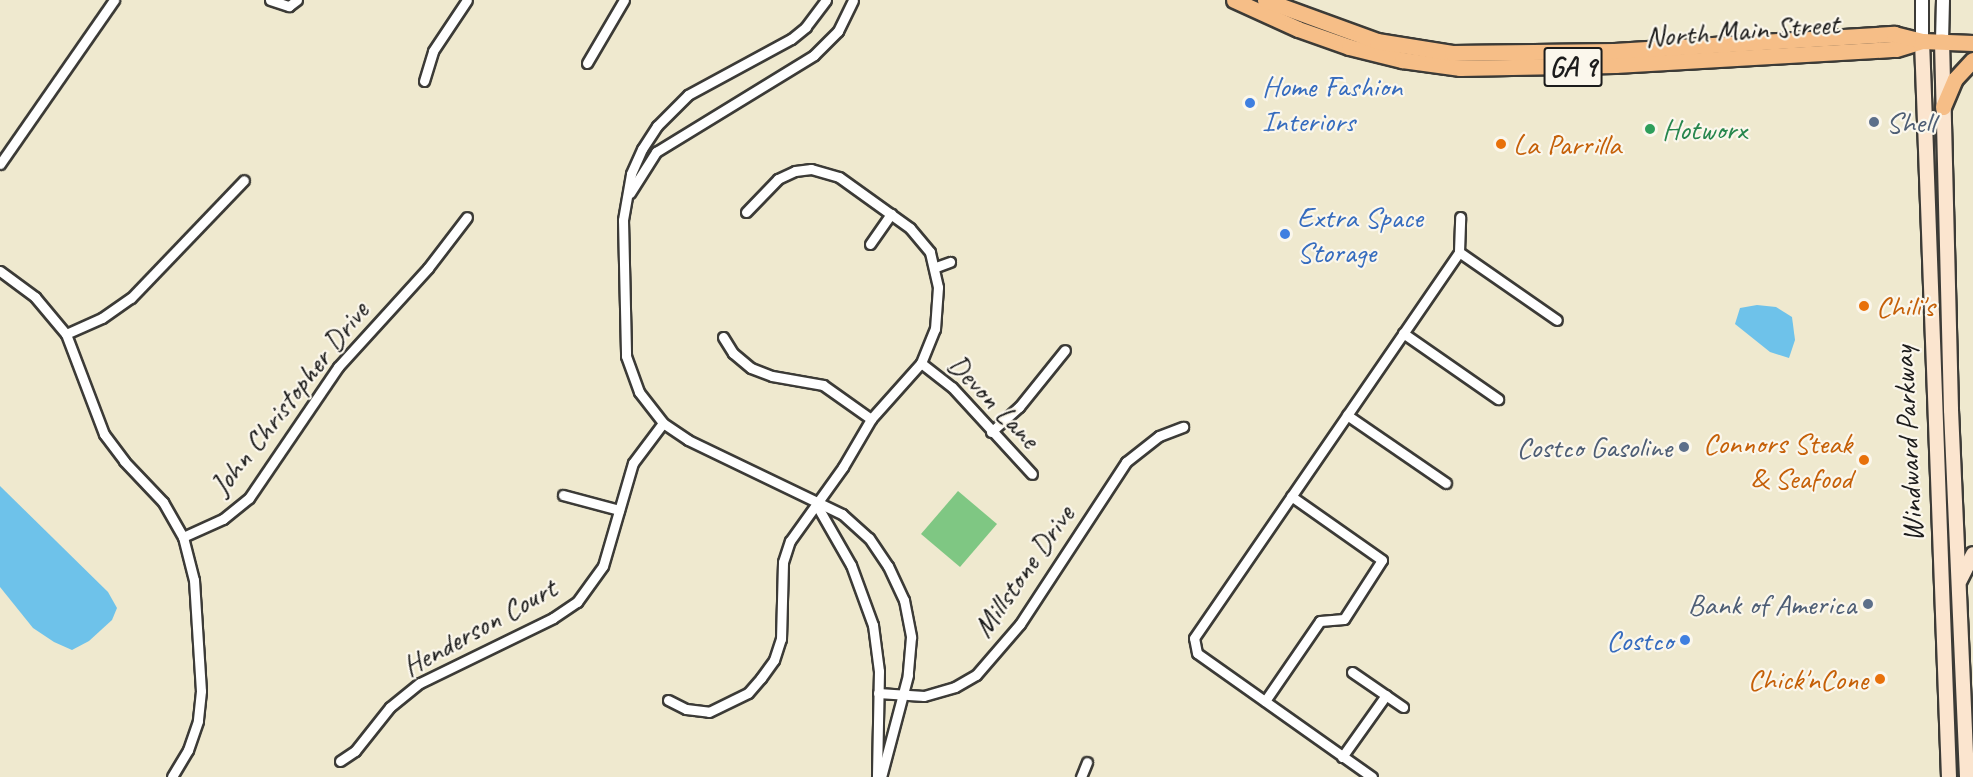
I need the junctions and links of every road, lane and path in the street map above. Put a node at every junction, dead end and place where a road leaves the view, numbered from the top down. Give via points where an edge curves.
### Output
1 (114, 0) edge
2 (270, 0) edge
3 (297, 0) edge
4 (467, 0) edge
5 (624, 0) edge
6 (826, 0) edge
7 (853, 0) edge
8 (1234, 0) edge
9 (1266, 0) edge
10 (1922, 0) edge
11 (1943, 0) edge
12 (1922, 41) junction
13 (1942, 41) junction
14 (1973, 43) edge
15 (1973, 60) edge
16 (587, 63) dead end
17 (424, 81) dead end
18 (1943, 107) junction
19 (0, 164) edge
20 (244, 180) dead end
21 (625, 203) junction
22 (746, 212) dead end
23 (891, 214) junction
24 (467, 217) dead end
25 (1460, 217) dead end
26 (870, 244) dead end
27 (1459, 252) junction
28 (950, 262) dead end
29 (936, 267) junction
30 (0, 271) edge
31 (1557, 321) dead end
32 (1403, 333) junction
33 (66, 334) junction
34 (723, 337) dead end
35 (1065, 350) dead end
36 (921, 363) junction
37 (1498, 399) dead end
38 (1347, 415) junction
39 (871, 419) junction
40 (663, 423) junction
41 (1183, 427) dead end
42 (991, 432) junction
43 (1032, 474) dead end
44 (1446, 483) dead end
45 (563, 495) dead end
46 (1291, 496) junction
47 (816, 504) junction
48 (619, 510) junction
49 (183, 537) junction
50 (1973, 555) edge
51 (1958, 584) junction
52 (1352, 672) dead end
53 (878, 693) junction
54 (903, 695) junction
55 (1386, 695) junction
56 (669, 700) dead end
57 (1264, 702) junction
58 (1403, 707) dead end
59 (1342, 758) junction
60 (340, 761) dead end
61 (1086, 762) dead end
62 (172, 777) edge
63 (879, 777) edge
64 (1081, 777) edge
65 (1372, 777) edge
66 (1949, 777) edge
67 (1967, 777) edge

1 - 19 street
2 - 3 street via 290,6
4 - 17 street via 433,51
5 - 16 street
6 - 21 street via 806,27 791,39 704,84 673,107 642,149
7 - 21 street via 838,31 813,55 656,152
8 - 12 main road, North Main Street / GA 9 via 1349,47 1422,64 1469,69 1896,49
9 - 12 main road, North Main Street / GA 9 via 1377,41 1452,53 1577,52 1894,34
10 - 12 street, Windward Parkway
11 - 13 street, Windward Parkway
12 - 13 main road, GA 9
12 - 66 main road, Windward Parkway
13 - 14 main road, GA 9
13 - 18 main road, Windward Parkway
15 - 18 main road via 1958,73
18 - 51 main road, Windward Parkway
20 - 33 street via 130,298 102,318
21 - 40 street via 626,356 639,393
22 - 23 street via 778,179 812,170 839,177
23 - 26 street
23 - 29 street via 921,238
24 - 49 street, John Christopher Drive via 428,268 338,367 249,498 223,519
25 - 27 street
27 - 31 street
27 - 32 street
28 - 29 street
29 - 36 street via 934,329
30 - 33 street via 35,297
32 - 37 street
32 - 38 street
33 - 49 street via 104,434 163,502
34 - 39 street via 733,353 751,368 823,385
35 - 42 street via 1019,407
36 - 39 street
36 - 42 street, Devon Lane via 952,387
38 - 44 street
38 - 46 street
39 - 47 street
40 - 47 street via 688,440
40 - 48 street, Henderson Court via 633,463
41 - 54 street, Millstone Drive via 1160,436 1126,462 1026,616 976,675 955,687 924,696
42 - 43 street, Devon Lane
45 - 48 street
46 - 57 street via 1194,638 1197,653
46 - 57 street via 1382,560 1344,619 1320,621
47 - 53 street via 865,596 877,650
47 - 54 street via 842,514 869,538 904,600 911,637
47 - 56 street via 790,541 782,574 781,639 774,660 761,678 748,693 709,712 686,709
48 - 60 street, Henderson Court via 603,566 577,602 553,618 420,683 390,707 355,751
49 - 62 street via 194,580 201,691 198,721 188,750
50 - 51 main road
51 - 67 main road, Windward Parkway
52 - 55 street
53 - 54 street, Millstone Drive
53 - 63 street
54 - 63 street
55 - 58 street
55 - 59 street
57 - 59 street
59 - 65 street
61 - 64 street

